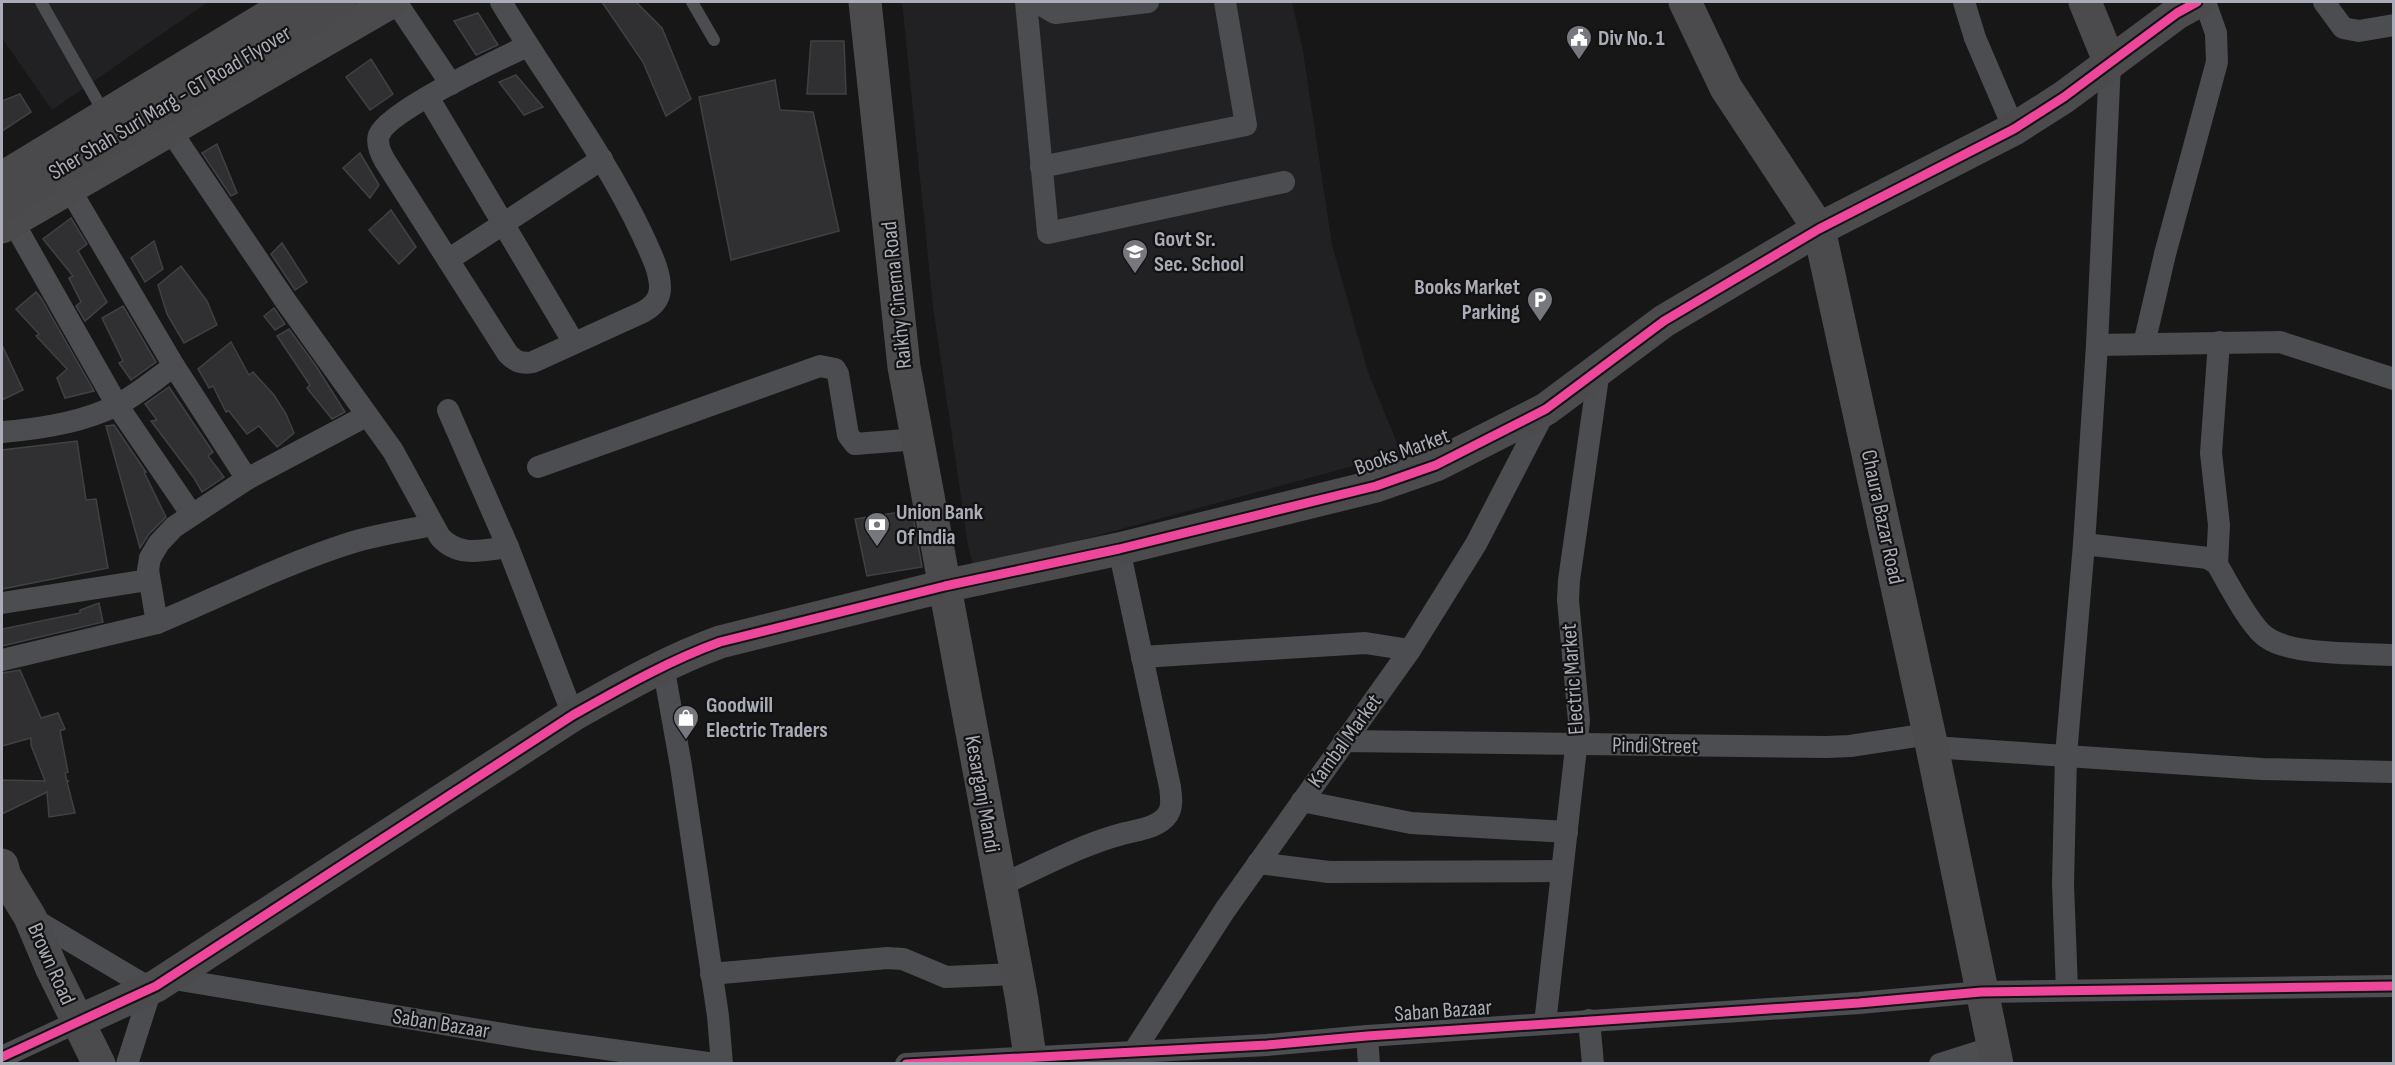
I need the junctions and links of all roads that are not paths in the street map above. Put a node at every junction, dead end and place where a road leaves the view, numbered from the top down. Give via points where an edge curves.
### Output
1 (41, 2) edge
2 (263, 2) edge
3 (292, 2) edge
4 (339, 2) edge
5 (391, 2) edge
6 (396, 2) edge
7 (501, 2) edge
8 (692, 2) edge
9 (865, 2) edge
10 (1026, 2) edge
11 (1036, 2) edge
12 (1148, 2) edge
13 (1225, 2) edge
14 (1685, 2) edge
15 (1964, 2) edge
16 (2085, 2) edge
17 (2197, 2) edge
18 (2205, 2) edge
19 (2324, 2) edge
20 (2394, 25) edge
21 (714, 40) dead end
22 (527, 46) junction
23 (2110, 63) junction
24 (451, 84) junction
25 (428, 98) junction
26 (99, 104) junction
27 (2014, 129) junction
28 (170, 130) junction
29 (602, 159) junction
30 (2, 165) edge
31 (1041, 167) junction
32 (2, 178) edge
33 (1284, 182) dead end
34 (69, 188) junction
35 (5, 217) edge
36 (505, 223) junction
37 (1819, 229) junction
38 (448, 260) junction
39 (2219, 342) junction
40 (574, 343) junction
41 (2144, 344) junction
42 (2097, 345) junction
43 (174, 366) junction
44 (1599, 370) junction
45 (2394, 379) edge
46 (117, 405) junction
47 (1546, 409) junction
48 (448, 410) dead end
49 (366, 416) junction
50 (2, 432) edge
51 (918, 439) junction
52 (538, 466) dead end
53 (247, 479) junction
54 (192, 514) junction
55 (433, 525) junction
56 (2084, 544) junction
57 (508, 548) junction
58 (1119, 549) junction
59 (2217, 564) junction
60 (148, 580) junction
61 (945, 586) junction
62 (2, 603) edge
63 (157, 623) junction
64 (1410, 650) junction
65 (2394, 655) edge
66 (1142, 657) junction
67 (2, 660) edge
68 (663, 665) junction
69 (573, 715) junction
70 (1930, 740) junction
71 (1344, 741) junction
72 (1578, 745) junction
73 (2066, 755) junction
74 (2394, 772) edge
75 (1302, 801) junction
76 (1567, 832) junction
77 (1258, 863) junction
78 (2, 865) edge
79 (1562, 871) junction
80 (999, 886) junction
81 (30, 917) junction
82 (711, 974) junction
83 (160, 984) junction
84 (2394, 986) edge
85 (1019, 987) junction
86 (2067, 990) junction
87 (1981, 992) junction
88 (1589, 1020) junction
89 (77, 1022) junction
90 (1545, 1024) junction
91 (1367, 1036) junction
92 (1996, 1055) edge
93 (2, 1057) edge
94 (1130, 1057) edge
95 (1031, 1061) edge
96 (99, 1064) edge
97 (127, 1064) edge
98 (715, 1064) edge
99 (722, 1064) edge
100 (906, 1064) edge
101 (1369, 1064) edge
102 (1593, 1064) edge
103 (1940, 1064) edge

1 - 26 lane
2 - 26 street
3 - 32 main road, Sher Shah Suri Marg - GT Road Flyover
4 - 35 main road, Sher Shah Suri Marg - GT Road Flyover
5 - 28 street
6 - 24 street
7 - 22 street
8 - 21 lane
9 - 51 street, Raikhy Cinema Road via 904,367
10 - 31 street
11 - 12 street via 1055,13
13 - 31 street via 1246,125
14 - 37 street, Chaura Bazar Road via 1726,88
15 - 27 street
16 - 23 street
17 - 23 street, Books Market
18 - 41 street via 2216,33 2217,62
19 - 20 street via 2343,28 2359,31
22 - 24 street
22 - 29 street
23 - 27 street, Books Market
23 - 42 street
24 - 25 street
25 - 36 street
25 - 38 street via 390,120 378,136 378,147
26 - 30 street
27 - 37 street, Books Market
28 - 34 street
28 - 49 street
29 - 36 street
29 - 40 street via 655,263 660,288 652,306
31 - 33 street via 1048,233
34 - 35 street
34 - 43 street
35 - 46 street
36 - 38 street
36 - 40 street
37 - 44 street, Books Market via 1664,321
37 - 70 street, Chaura Bazar Road
38 - 40 street via 514,360 533,362
39 - 41 street
39 - 45 street via 2294,345
39 - 59 street via 2211,453 2219,525
41 - 42 street
42 - 56 street
43 - 46 street
43 - 53 street
44 - 47 street, Books Market
44 - 72 street, Electric Market via 1568,590 1578,690
46 - 50 street via 89,417
46 - 54 street
47 - 58 street, Books Market via 1404,477
47 - 64 street, Kambal Market via 1476,544
48 - 57 street
49 - 53 street
49 - 55 street via 393,451
51 - 52 street via 855,444 848,435 838,374 835,369 820,366
51 - 61 street, Raikhy Cinema Road
53 - 54 street
54 - 60 street via 159,543 150,558
55 - 57 street via 447,545 456,550
55 - 63 street via 343,545
56 - 59 street via 2196,556
56 - 73 street
57 - 69 street
58 - 61 street, Books Market
58 - 66 street
59 - 65 street via 2265,637 2303,649
60 - 62 street
60 - 63 street
61 - 68 street, Books Market via 720,642
61 - 80 street, Kesarganj Mandi
63 - 67 street
64 - 66 street via 1365,643
64 - 71 street, Kambal Market
66 - 80 street via 1170,787 1169,813 1149,827 1112,837
68 - 69 street, Books Market
68 - 82 street
69 - 83 street, Books Market
70 - 72 street, Pindi Street via 1827,747
70 - 73 street, Pindi Street
70 - 87 street, Chaura Bazar Road
71 - 72 street, Pindi Street
71 - 75 street, Kambal Market
72 - 76 street, Electric Market
73 - 74 street, Pindi Street via 2262,769
73 - 86 street via 2062,885
75 - 76 street via 1412,823
75 - 77 street, Kambal Market
76 - 79 street, Electric Market
77 - 79 street via 1329,873
77 - 94 street, Kambal Market
78 - 81 street, Brown Road
79 - 90 street, Electric Market
80 - 85 street, Kesarganj Mandi
81 - 83 street
81 - 89 street, Brown Road
82 - 85 street via 887,958 903,959 946,977
82 - 99 street
83 - 89 street, Books Market
83 - 97 street
83 - 98 street, Saban Bazaar
84 - 86 street, Saban Bazaar
85 - 95 street, Kesarganj Mandi
86 - 87 street, Saban Bazaar
87 - 88 street, Saban Bazaar
87 - 92 street, Chaura Bazar Road
88 - 90 street, Saban Bazaar
88 - 102 street
89 - 93 street
89 - 96 street, Brown Road
90 - 91 street, Saban Bazaar
91 - 94 street, Saban Bazaar
91 - 101 street
92 - 103 street
94 - 95 street, Saban Bazaar
95 - 100 street, Saban Bazaar

